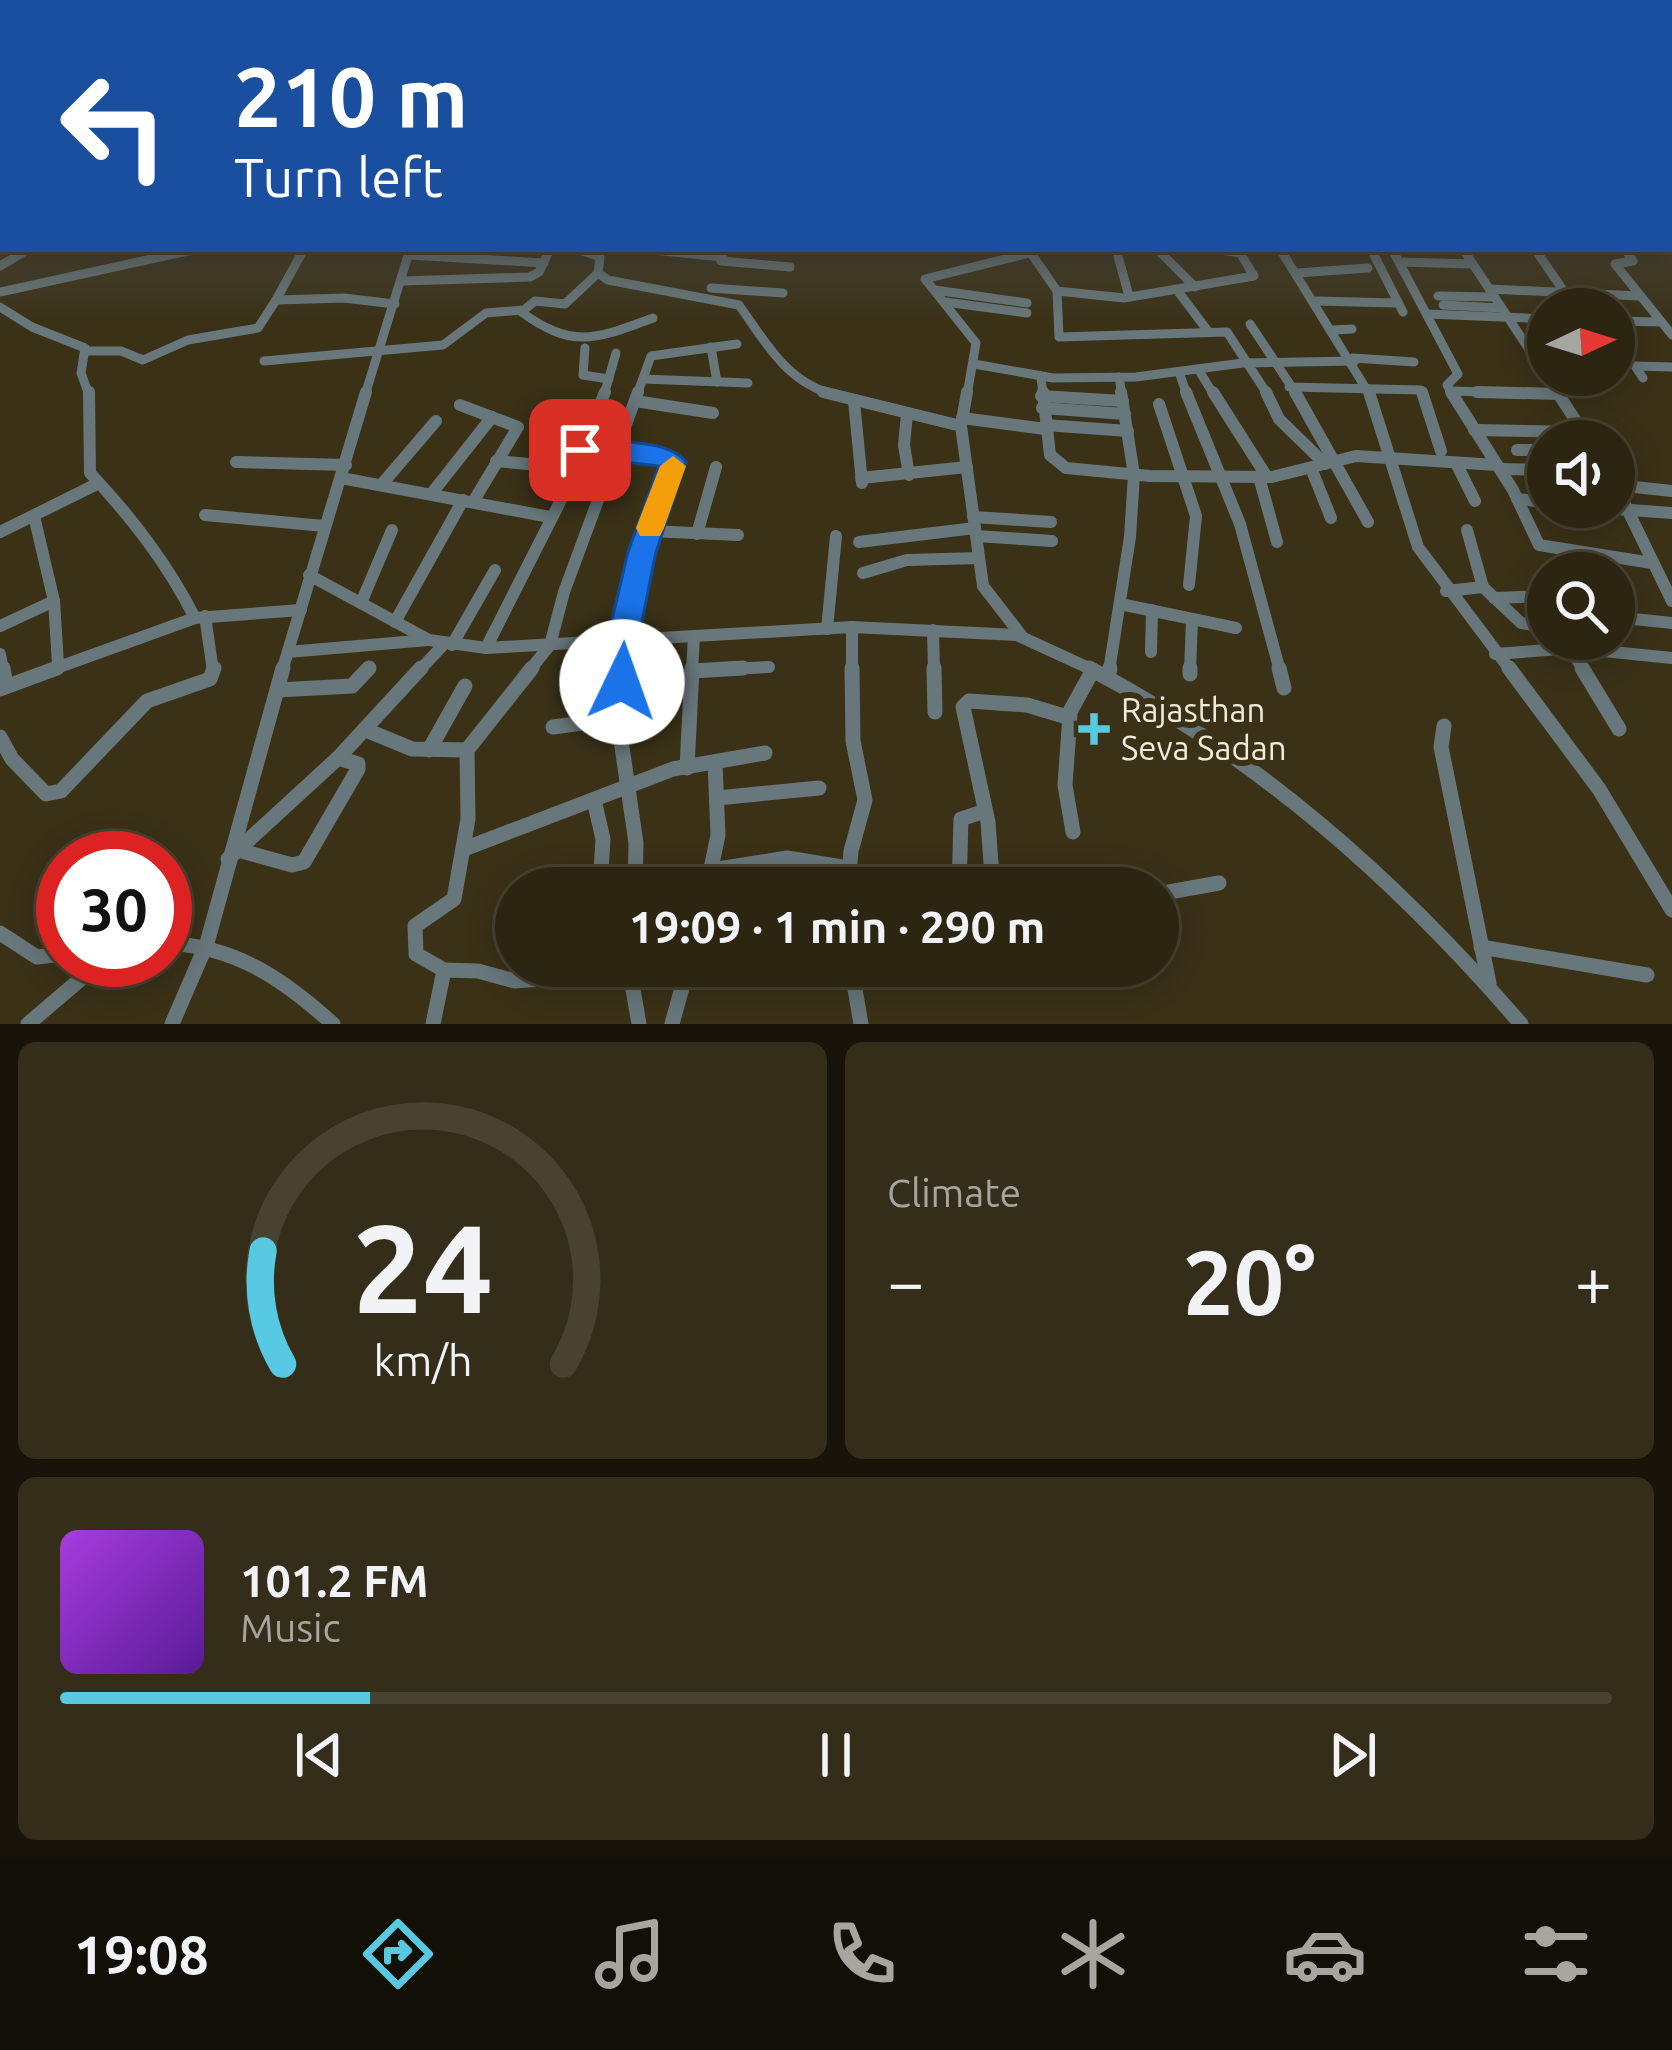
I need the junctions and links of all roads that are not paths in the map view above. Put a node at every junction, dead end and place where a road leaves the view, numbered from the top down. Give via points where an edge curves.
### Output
1 (183, 252) edge
2 (302, 252) edge
3 (410, 252) edge
4 (549, 252) edge
5 (588, 252) edge
6 (609, 252) edge
7 (678, 252) edge
8 (1034, 252) edge
9 (1117, 252) edge
10 (1160, 252) edge
11 (1234, 252) edge
12 (1282, 252) edge
13 (1372, 252) edge
14 (1394, 252) edge
15 (1464, 252) edge
16 (1537, 252) edge
17 (1627, 252) edge
18 (1031, 253) junction
19 (453, 254) edge
20 (724, 256) edge
21 (1400, 262) junction
22 (544, 263) junction
23 (1473, 264) junction
24 (599, 267) junction
25 (790, 267) dead end
26 (1368, 268) dead end
27 (1297, 273) junction
28 (401, 281) junction
29 (1195, 286) junction
30 (1562, 288) edge
31 (934, 290) junction
32 (1178, 290) junction
33 (1057, 291) junction
34 (0, 292) edge
35 (709, 293) junction
36 (783, 293) dead end
37 (1129, 296) junction
38 (1635, 296) edge
39 (1639, 296) junction
40 (1527, 299) edge
41 (276, 300) junction
42 (1440, 300) dead end
43 (1316, 301) junction
44 (944, 302) junction
45 (1498, 303) junction
46 (395, 304) junction
47 (0, 307) edge
48 (520, 311) junction
49 (1527, 312) edge
50 (1428, 314) junction
51 (653, 318) dead end
52 (1635, 321) edge
53 (1659, 322) junction
54 (1250, 324) dead end
55 (1352, 329) dead end
56 (1207, 330) junction
57 (1334, 330) junction
58 (1672, 335) edge
59 (737, 344) dead end
60 (1527, 345) edge
61 (711, 347) junction
62 (585, 348) dead end
63 (86, 351) junction
64 (382, 351) junction
65 (616, 353) dead end
66 (1354, 360) junction
67 (264, 362) dead end
68 (1272, 362) junction
69 (1414, 362) dead end
70 (1249, 363) junction
71 (974, 364) junction
72 (1672, 367) edge
73 (1198, 370) junction
74 (1179, 372) junction
75 (1041, 377) junction
76 (1119, 377) junction
77 (609, 379) junction
78 (644, 379) junction
79 (1643, 379) dead end
80 (716, 382) junction
81 (748, 383) dead end
82 (1289, 387) junction
83 (1368, 387) junction
84 (1450, 392) junction
85 (1527, 393) edge
86 (854, 400) junction
87 (635, 401) junction
88 (1042, 402) junction
89 (1160, 404) dead end
90 (460, 405) dead end
91 (1125, 408) junction
92 (713, 413) dead end
93 (908, 414) junction
94 (492, 417) junction
95 (436, 421) dead end
96 (962, 422) junction
97 (1045, 427) junction
98 (1474, 430) junction
99 (1128, 431) junction
100 (1527, 433) edge
101 (580, 450) junction
102 (1517, 450) dead end
103 (1527, 450) edge
104 (1441, 451) dead end
105 (614, 454) junction
106 (1393, 458) junction
107 (496, 461) junction
108 (236, 462) dead end
109 (1456, 463) junction
110 (1324, 464) junction
111 (967, 466) junction
112 (716, 467) dead end
113 (1498, 467) junction
114 (572, 468) junction
115 (1527, 469) edge
116 (344, 471) junction
117 (909, 475) junction
118 (1134, 475) junction
119 (1180, 477) junction
120 (1217, 477) junction
121 (1263, 477) junction
122 (97, 484) junction
123 (382, 484) junction
124 (1635, 486) edge
125 (1672, 491) edge
126 (432, 493) junction
127 (1517, 499) junction
128 (1527, 500) edge
129 (468, 501) junction
130 (1475, 501) dead end
131 (1635, 513) edge
132 (1672, 513) edge
133 (206, 515) dead end
134 (34, 516) junction
135 (550, 517) junction
136 (1331, 518) dead end
137 (1051, 522) dead end
138 (1367, 522) dead end
139 (1635, 522) edge
140 (324, 526) junction
141 (975, 527) junction
142 (392, 530) dead end
143 (1467, 530) dead end
144 (649, 531) junction
145 (0, 532) edge
146 (697, 534) junction
147 (738, 535) dead end
148 (836, 536) dead end
149 (1052, 541) dead end
150 (859, 542) dead end
151 (1277, 542) dead end
152 (979, 558) junction
153 (1652, 562) junction
154 (495, 571) dead end
155 (863, 573) dead end
156 (309, 575) junction
157 (1189, 585) dead end
158 (1446, 591) junction
159 (1488, 592) junction
160 (1527, 595) edge
161 (54, 601) junction
162 (1672, 601) edge
163 (361, 603) junction
164 (1120, 604) junction
165 (301, 610) junction
166 (1152, 610) junction
167 (200, 617) junction
168 (1192, 619) junction
169 (1635, 619) edge
170 (1, 621) edge
171 (395, 622) junction
172 (1672, 623) edge
173 (1527, 624) edge
174 (852, 627) junction
175 (827, 628) junction
176 (1236, 628) dead end
177 (933, 630) junction
178 (1022, 635) junction
179 (694, 637) junction
180 (626, 640) junction
181 (442, 643) junction
182 (550, 645) junction
183 (486, 648) junction
184 (1527, 651) edge
185 (288, 652) junction
186 (1151, 652) dead end
187 (1495, 653) junction
188 (0, 654) edge
189 (1635, 654) edge
190 (1672, 658) edge
191 (1577, 660) edge
192 (58, 664) junction
193 (369, 668) dead end
194 (769, 668) dead end
195 (692, 670) junction
196 (1100, 674) junction
197 (1190, 674) dead end
198 (465, 686) dead end
199 (3, 688) edge
200 (1284, 688) dead end
201 (277, 690) junction
202 (935, 712) dead end
203 (1070, 715) junction
204 (620, 718) junction
205 (1444, 726) dead end
206 (553, 727) dead end
207 (1618, 729) dead end
208 (366, 730) junction
209 (0, 737) edge
210 (429, 750) junction
211 (467, 750) junction
212 (765, 753) dead end
213 (338, 758) junction
214 (715, 763) junction
215 (687, 768) junction
216 (626, 788) junction
217 (819, 788) dead end
218 (717, 798) junction
219 (594, 800) junction
220 (986, 811) junction
221 (1073, 832) dead end
222 (464, 849) junction
223 (233, 855) junction
224 (601, 867) edge
225 (638, 867) edge
226 (713, 867) edge
227 (731, 867) edge
228 (814, 867) edge
229 (850, 867) edge
230 (959, 867) edge
231 (991, 867) edge
232 (1219, 884) dead end
233 (1179, 891) edge
234 (1672, 910) edge
235 (2, 938) edge
236 (192, 943) edge
237 (207, 943) junction
238 (1481, 947) junction
239 (36, 956) edge
240 (444, 970) junction
241 (495, 975) edge
242 (1647, 975) dead end
243 (1490, 986) junction
244 (72, 987) edge
245 (633, 987) edge
246 (683, 987) edge
247 (855, 987) edge
248 (28, 1024) edge
249 (172, 1024) edge
250 (332, 1024) edge
251 (433, 1024) edge
252 (639, 1024) edge
253 (673, 1024) edge
254 (861, 1024) edge
255 (1521, 1024) edge

1 - 34 street
2 - 41 street
3 - 19 street
3 - 28 street
4 - 22 street
5 - 24 street
6 - 24 street
7 - 20 street
8 - 18 street
9 - 37 street
10 - 29 street
11 - 29 street via 1255,276
12 - 27 street
13 - 43 street via 1400,308
14 - 21 street
15 - 23 street
16 - 30 street
17 - 39 street via 1634,261 1615,264
18 - 31 street via 929,275
18 - 33 street
19 - 22 street
20 - 25 street
20 - 35 street
21 - 23 street
21 - 50 street
22 - 28 street via 530,277
23 - 45 street
24 - 35 street via 608,280
24 - 48 street via 565,304 535,301
26 - 27 street
27 - 43 street
28 - 46 street
29 - 32 street
31 - 44 street
31 - 44 street via 1027,308
32 - 37 street
32 - 56 street
33 - 37 street
33 - 56 street via 1056,332 1064,339
35 - 36 street
35 - 86 street via 739,305 799,381
38 - 39 street
39 - 53 street
40 - 45 street
41 - 46 street
41 - 63 street via 258,328 188,340 143,359
42 - 45 street
43 - 57 street
44 - 71 street via 976,343
45 - 49 street
45 - 50 street
45 - 60 street
46 - 64 street
47 - 63 street
48 - 51 street via 566,340
48 - 64 street via 486,313 443,345
50 - 84 street via 1458,374 1446,381
52 - 53 street
53 - 58 street
54 - 68 street
55 - 57 street
56 - 70 street via 1227,332
57 - 66 street
59 - 61 street
61 - 78 street via 654,353
61 - 80 street
62 - 77 street via 583,375
63 - 122 street via 87,450
64 - 67 street
64 - 116 street
65 - 77 street
66 - 68 street
66 - 69 street
66 - 83 street
68 - 70 street
68 - 82 street
70 - 73 street
70 - 110 street via 1280,419
71 - 75 street
71 - 96 street
72 - 79 street via 1636,366
73 - 74 street
73 - 121 street
74 - 76 street
74 - 120 street
75 - 76 street
75 - 88 street
76 - 91 street
77 - 101 street
78 - 80 street
78 - 87 street
80 - 81 street
82 - 83 street
82 - 110 street via 1310,412
83 - 104 street via 1421,389
83 - 106 street
84 - 85 street
84 - 98 street
86 - 93 street
86 - 117 street via 862,482
87 - 92 street
87 - 105 street
88 - 91 street
88 - 97 street
89 - 119 street
90 - 94 street
91 - 99 street
93 - 96 street
93 - 117 street
94 - 107 street via 518,427
94 - 126 street
95 - 123 street
96 - 97 street
96 - 111 street
97 - 99 street
97 - 118 street via 1060,466
98 - 100 street
98 - 113 street
99 - 118 street
101 - 105 street
101 - 114 street
102 - 103 street
105 - 144 street via 673,462
105 - 182 street
106 - 109 street
106 - 110 street
106 - 158 street via 1411,531
107 - 114 street
107 - 129 street
108 - 116 street
109 - 113 street
109 - 130 street
110 - 121 street
110 - 136 street
110 - 138 street
111 - 117 street
111 - 141 street
112 - 146 street
113 - 115 street
113 - 127 street
114 - 135 street
116 - 123 street
116 - 140 street
118 - 119 street
118 - 164 street
119 - 120 street
119 - 157 street via 1196,516
120 - 121 street
120 - 200 street via 1240,524
121 - 151 street
122 - 134 street
122 - 167 street via 131,516
123 - 126 street
124 - 125 street
126 - 129 street
127 - 128 street
127 - 153 street via 1543,548
129 - 135 street
129 - 171 street
131 - 132 street
133 - 140 street
134 - 145 street
134 - 161 street
135 - 183 street
137 - 141 street
139 - 153 street
140 - 156 street
141 - 149 street
141 - 150 street
141 - 152 street
142 - 163 street
143 - 159 street
144 - 146 street
144 - 180 street
146 - 147 street
148 - 175 street
152 - 155 street via 907,560
152 - 178 street via 986,595
153 - 162 street
154 - 181 street
156 - 163 street
156 - 165 street
158 - 159 street
158 - 187 street
159 - 160 street
159 - 173 street
161 - 170 street
161 - 192 street
163 - 171 street
164 - 166 street
164 - 196 street
165 - 167 street
165 - 185 street
166 - 168 street
166 - 186 street
167 - 192 street
167 - 209 street via 210,679 148,701 61,791 34,786
168 - 176 street
168 - 197 street
169 - 172 street
171 - 181 street
174 - 175 street
174 - 177 street
174 - 229 street via 853,740 865,800
175 - 179 street
177 - 178 street
177 - 202 street
178 - 196 street
179 - 180 street
179 - 195 street
180 - 182 street
180 - 204 street
181 - 183 street
181 - 185 street
181 - 208 street
182 - 183 street
182 - 211 street
184 - 187 street
185 - 201 street
187 - 234 street via 1599,789
188 - 199 street
189 - 190 street
191 - 207 street
192 - 199 street
193 - 201 street via 352,686
194 - 195 street
195 - 215 street
196 - 203 street
196 - 243 street via 1245,760 1350,844
198 - 210 street
201 - 223 street
203 - 220 street via 966,703
203 - 221 street via 1065,785
204 - 206 street
204 - 216 street
205 - 238 street via 1441,747
208 - 210 street
208 - 213 street
210 - 211 street
211 - 222 street
212 - 214 street
213 - 223 street
213 - 223 street via 358,769 304,862
214 - 215 street
214 - 218 street
215 - 216 street
216 - 219 street
216 - 225 street
217 - 218 street
218 - 226 street
219 - 222 street
219 - 224 street
220 - 230 street via 961,819
220 - 231 street
222 - 240 street via 452,904 415,926 416,954
223 - 237 street
227 - 228 street via 787,858
232 - 233 street
235 - 239 street
236 - 237 street
237 - 249 street
237 - 250 street via 255,966
238 - 242 street
238 - 243 street
240 - 241 street
240 - 251 street
243 - 255 street
244 - 248 street
245 - 252 street
246 - 253 street
247 - 254 street

